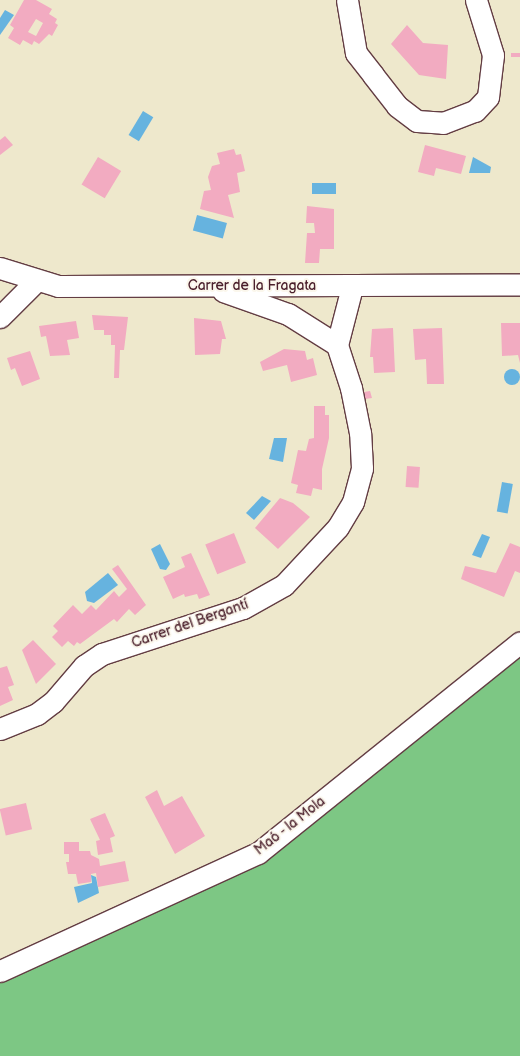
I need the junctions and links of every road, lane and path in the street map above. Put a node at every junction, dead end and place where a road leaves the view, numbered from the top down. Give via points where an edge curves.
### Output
1 (347, 0) edge
2 (476, 0) edge
3 (0, 268) edge
4 (36, 281) junction
5 (520, 284) edge
6 (208, 286) junction
7 (352, 287) junction
8 (0, 316) edge
9 (337, 345) junction
10 (520, 642) edge
11 (0, 728) edge
12 (0, 971) edge

1 - 2 street via 356,52 397,106 417,121 443,123 476,111 488,97 493,55
3 - 4 street, Carrer de la Fragata
4 - 6 street, Carrer de la Fragata via 58,286
4 - 8 street
5 - 7 street, Carrer de la Fragata
6 - 7 street, Carrer de la Fragata
6 - 9 street via 288,314
7 - 9 street
9 - 11 street, Carrer del Bergantí via 351,388 360,433 362,468 353,502 317,552 284,584 244,608 102,654 84,666 42,710 8,728
10 - 12 street, Maó - la Mola via 258,853

